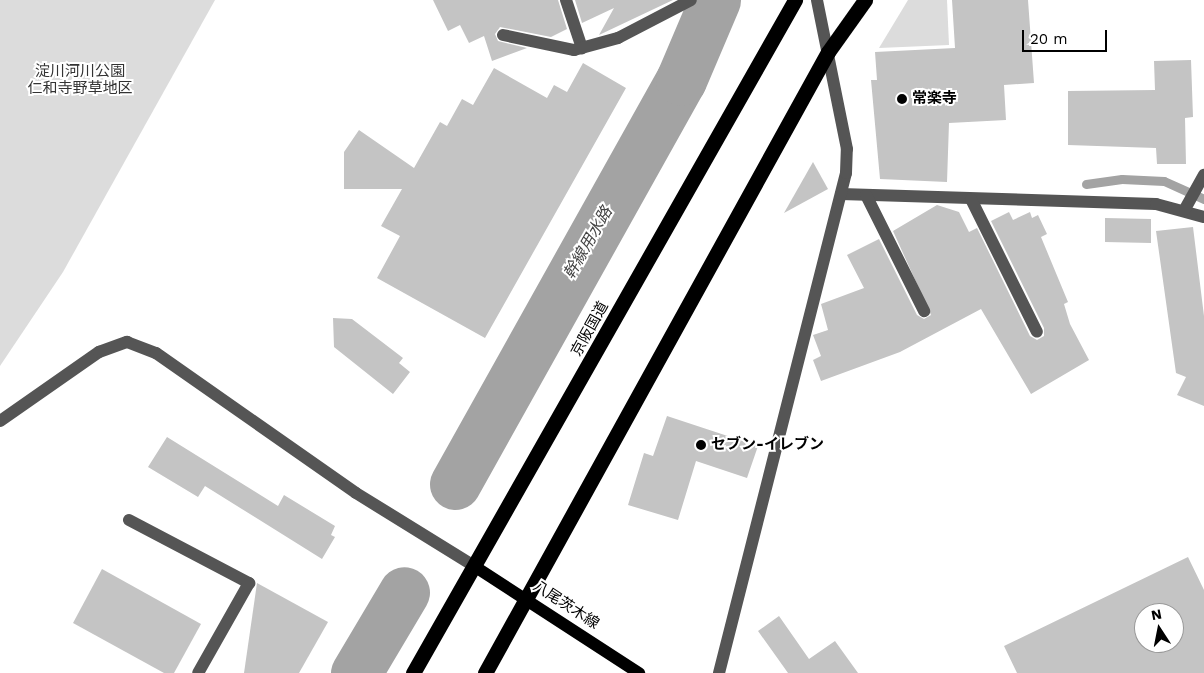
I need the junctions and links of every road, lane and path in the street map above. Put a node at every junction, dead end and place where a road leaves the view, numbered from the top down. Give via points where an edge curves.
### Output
1 (566, 0) edge
2 (691, 0) edge
3 (795, 0) edge
4 (817, 0) edge
5 (865, 0) edge
6 (503, 35) dead end
7 (582, 48) junction
8 (828, 52) junction
9 (1204, 175) edge
10 (841, 194) junction
11 (866, 195) junction
12 (971, 199) junction
13 (1188, 204) junction
14 (1204, 217) edge
15 (924, 311) dead end
16 (1036, 332) dead end
17 (0, 421) edge
18 (129, 520) dead end
19 (474, 566) junction
20 (526, 598) junction
21 (198, 673) edge
22 (413, 673) edge
23 (485, 673) edge
24 (639, 673) edge
25 (719, 673) edge

1 - 7 street
2 - 7 street via 618,38
3 - 19 highway, 京阪国道
4 - 8 street
5 - 8 highway
6 - 7 street
8 - 10 street via 847,149
8 - 20 highway
9 - 13 street
10 - 11 street
10 - 25 street
11 - 12 street
11 - 15 street
12 - 13 street
12 - 16 street
13 - 14 street
17 - 19 street via 99,352 127,342 156,353 356,493
18 - 21 street via 249,583
19 - 20 main road, 八尾茨木線
19 - 22 highway, 京阪国道
20 - 23 highway
20 - 24 main road, 八尾茨木線

